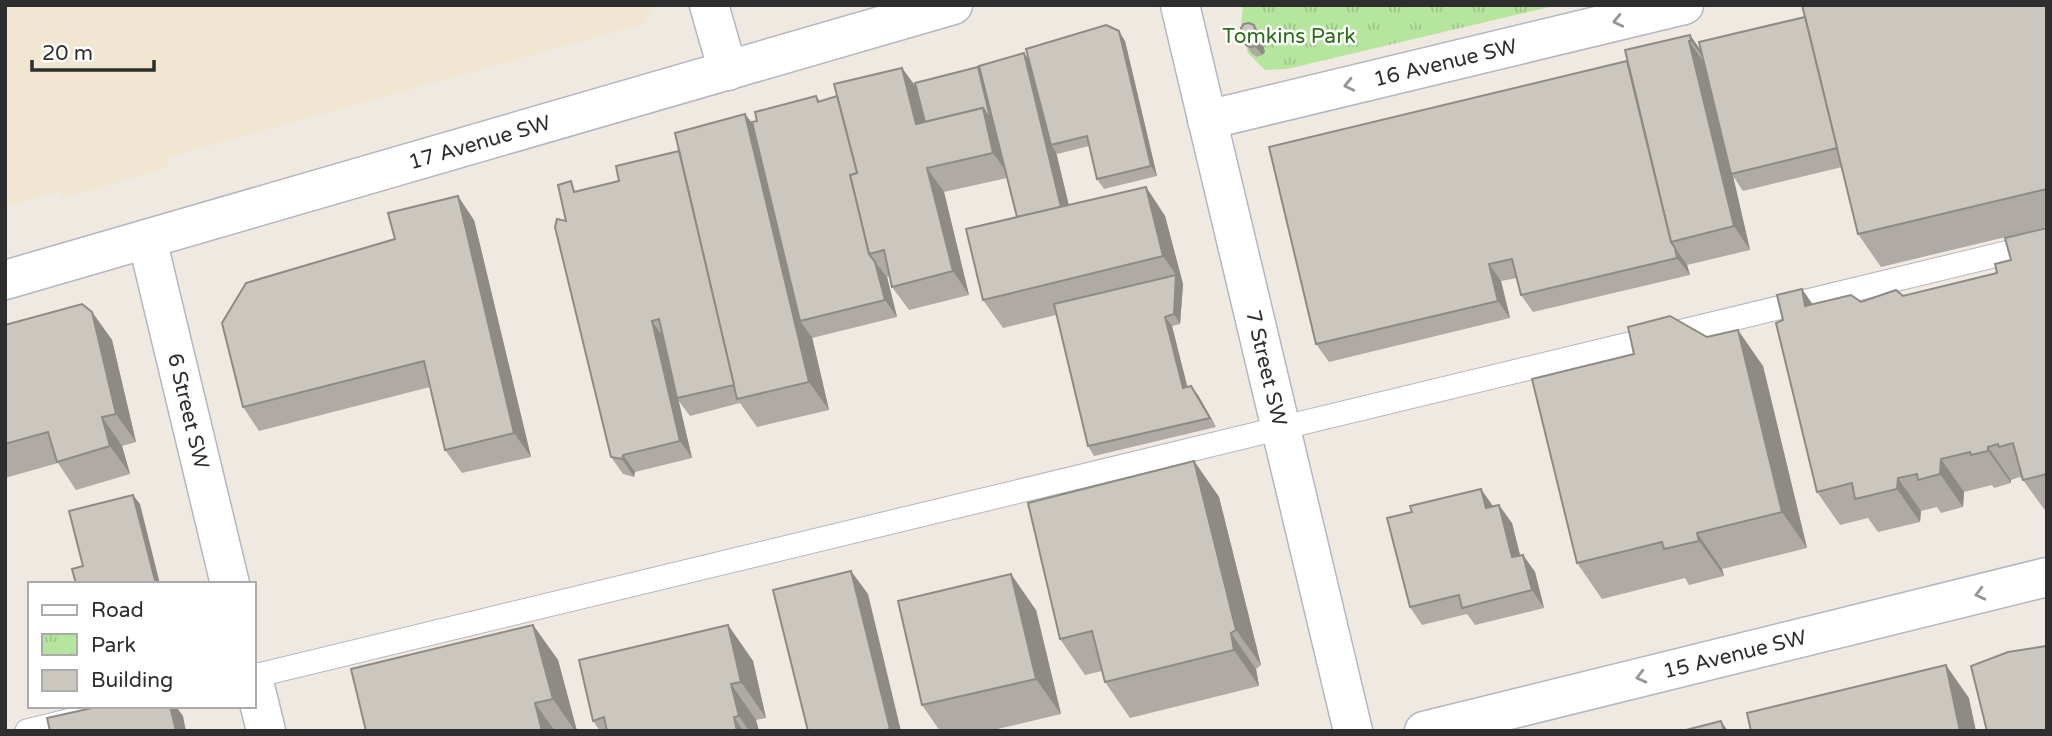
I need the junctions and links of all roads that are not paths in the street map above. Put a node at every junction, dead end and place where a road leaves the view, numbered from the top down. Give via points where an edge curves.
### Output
1 (709, 5) edge
2 (953, 5) edge
3 (1180, 5) edge
4 (1684, 5) edge
5 (727, 71) junction
6 (1208, 120) junction
7 (146, 239) junction
8 (2047, 243) edge
9 (5, 280) edge
10 (1280, 427) junction
11 (2047, 578) edge
12 (230, 582) edge
13 (256, 676) edge
14 (256, 690) edge
15 (120, 708) edge
16 (27, 731) edge
17 (266, 731) edge
18 (1353, 731) edge
19 (1424, 731) edge

1 - 5 street
2 - 5 street, 17 Avenue SW
3 - 6 street, 7 Street SW
4 -> 6 street, 16 Avenue SW
5 - 7 street, 17 Avenue SW
6 - 10 street, 7 Street SW
7 - 9 street, 17 Avenue SW
7 - 12 street, 6 Street SW
8 - 10 lane
10 - 13 lane
10 - 18 street, 7 Street SW
11 -> 19 street, 15 Avenue SW
14 - 17 street
15 - 16 lane

